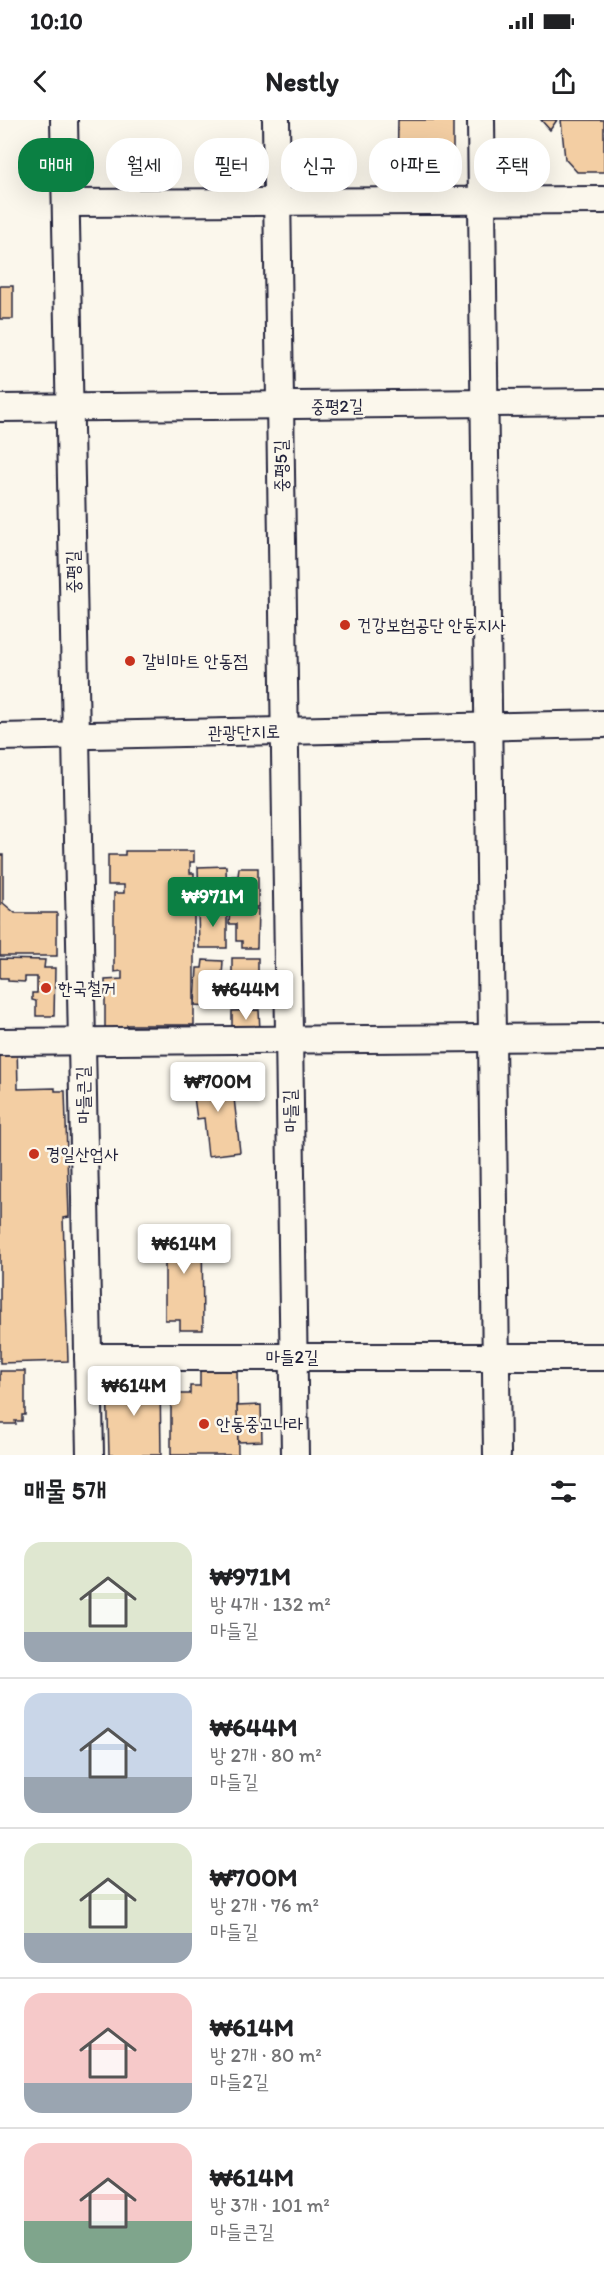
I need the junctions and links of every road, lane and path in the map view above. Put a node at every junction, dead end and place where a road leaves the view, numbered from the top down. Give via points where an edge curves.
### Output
1 (64, 120) edge
2 (276, 120) edge
3 (481, 120) edge
4 (604, 200) edge
5 (482, 201) junction
6 (277, 202) junction
7 (66, 203) junction
8 (604, 402) edge
9 (484, 404) junction
10 (280, 406) junction
11 (0, 408) edge
12 (70, 409) junction
13 (604, 724) edge
14 (488, 727) junction
15 (284, 731) junction
16 (76, 735) junction
17 (0, 737) edge
18 (604, 1037) edge
19 (492, 1038) junction
20 (289, 1040) junction
21 (0, 1042) edge
22 (82, 1043) junction
23 (88, 1357) junction
24 (294, 1357) junction
25 (496, 1357) junction
26 (604, 1357) edge
27 (90, 1455) edge
28 (295, 1455) edge
29 (497, 1455) edge

1 - 7 street, 중평길
2 - 6 street, 중평5길
3 - 5 street
4 - 5 street
5 - 6 street
5 - 9 street
6 - 7 street
6 - 10 street, 중평5길
7 - 12 street, 중평길
8 - 9 street, 중평2길
9 - 10 street, 중평2길
9 - 14 street
10 - 12 street, 중평2길
10 - 15 street, 중평5길
11 - 12 street
12 - 16 street, 중평길
13 - 14 street, 관광단지로
14 - 15 street, 관광단지로
14 - 19 street
15 - 16 street, 관광단지로
15 - 20 street, 마들길
16 - 17 street, 관광단지로
16 - 22 street, 마들큰길
18 - 19 street
19 - 20 street
19 - 25 street
20 - 22 street
20 - 24 street, 마들길
21 - 22 street
22 - 23 street, 마들큰길
23 - 24 street, 마들2길
23 - 27 street, 마들큰길
24 - 25 street, 마들2길
24 - 28 street, 마들길
25 - 26 street, 마들2길
25 - 29 street

